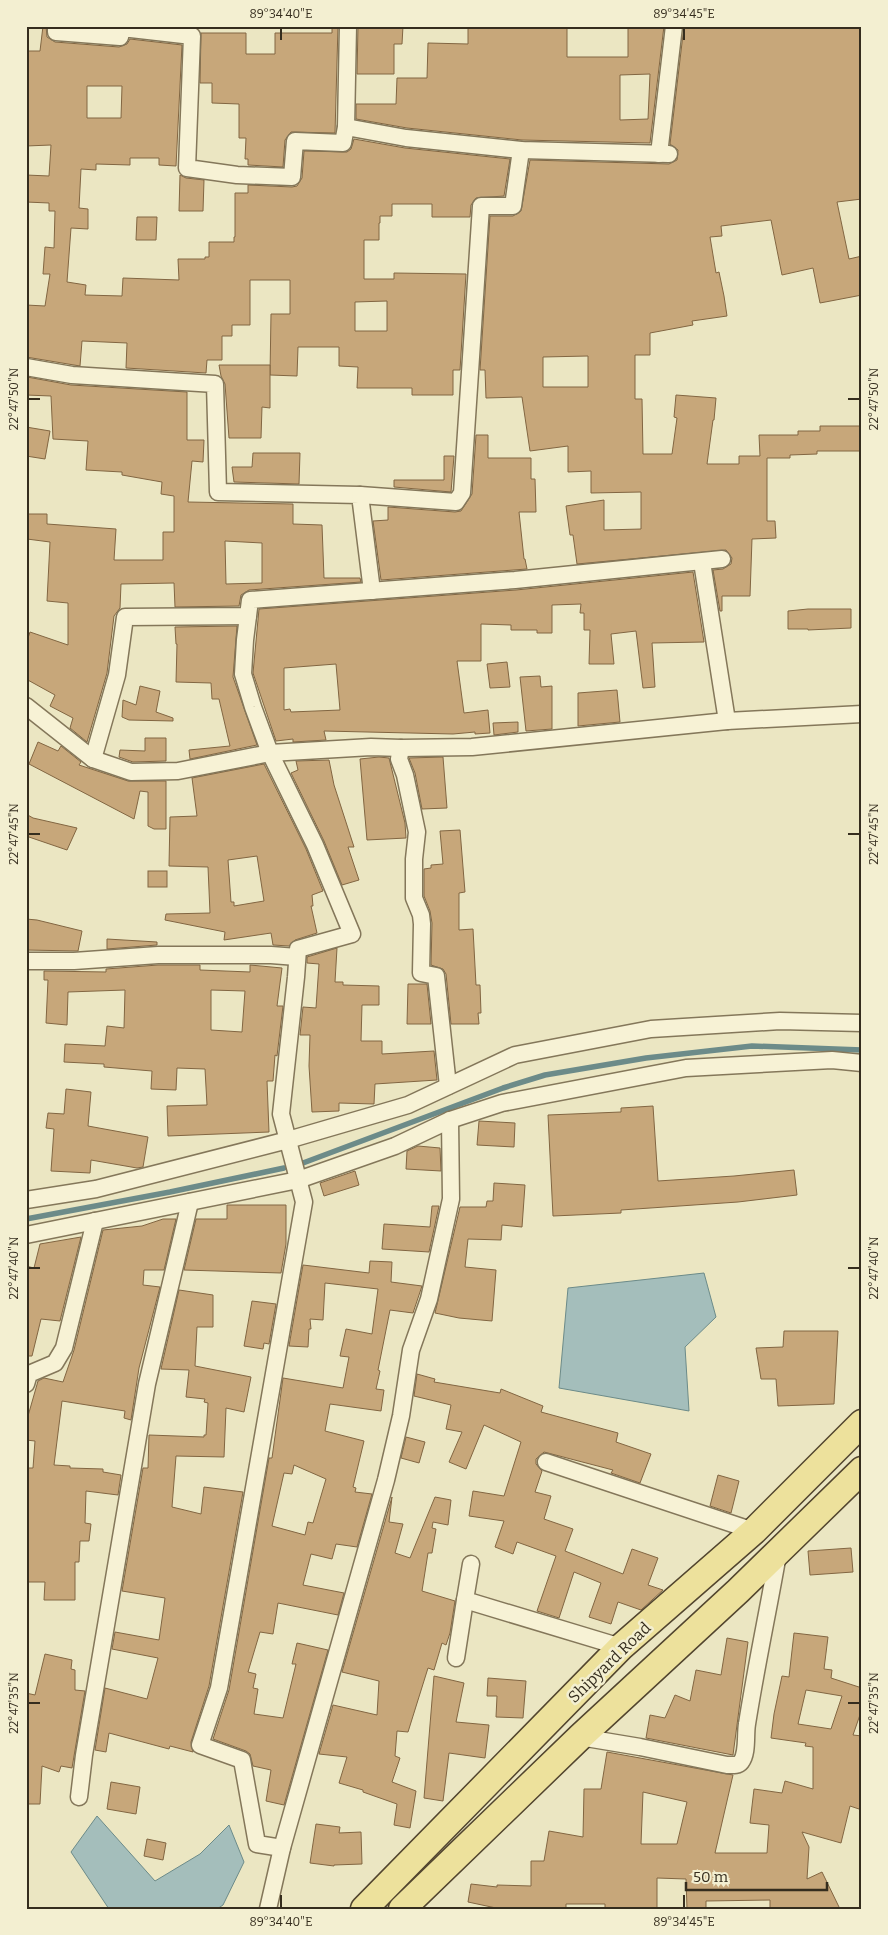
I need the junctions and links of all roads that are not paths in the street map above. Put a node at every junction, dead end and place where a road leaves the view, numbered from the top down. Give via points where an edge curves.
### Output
1 (56, 26) edge
2 (348, 26) edge
3 (674, 26) edge
4 (192, 31) edge
5 (346, 127) junction
6 (521, 150) junction
7 (26, 367) edge
8 (360, 495) junction
9 (722, 560) dead end
10 (702, 562) junction
11 (372, 591) junction
12 (248, 616) junction
13 (26, 706) edge
14 (862, 714) edge
15 (727, 721) junction
16 (401, 748) junction
17 (270, 753) junction
18 (93, 759) junction
19 (297, 957) junction
20 (26, 961) edge
21 (862, 1023) edge
22 (862, 1063) edge
23 (448, 1086) junction
24 (450, 1120) junction
25 (288, 1140) junction
26 (298, 1180) junction
27 (26, 1200) edge
28 (190, 1202) junction
29 (96, 1221) junction
30 (26, 1235) edge
31 (26, 1384) edge
32 (862, 1423) edge
33 (546, 1462) dead end
34 (856, 1481) edge
35 (754, 1531) junction
36 (778, 1552) junction
37 (471, 1564) dead end
38 (465, 1600) junction
39 (621, 1647) junction
40 (456, 1658) dead end
41 (580, 1737) junction
42 (79, 1797) dead end
43 (282, 1848) junction
44 (268, 1909) edge
45 (364, 1909) edge
46 (402, 1909) edge

1 - 4 street via 56,32 120,38 122,28
2 - 5 street
3 - 6 street via 664,154
4 - 5 street via 188,168 292,177 295,141 343,143
5 - 6 street via 406,138
6 - 8 street via 513,206 481,206 462,493 456,502
7 - 8 street via 72,375 215,384 218,492
8 - 11 street
9 - 10 street
10 - 11 street
10 - 15 street
11 - 12 street via 250,600
12 - 17 street via 243,674
12 - 18 street via 125,617 117,675
13 - 18 street
14 - 15 street
15 - 16 street via 472,747
16 - 17 street
16 - 23 street via 399,759 417,832 414,898 422,924 421,973 436,976
17 - 18 street via 178,771 131,772
17 - 19 street via 315,845 352,934 298,949
19 - 20 street via 158,955
19 - 25 street via 281,1114
21 - 23 street via 780,1021 651,1029 515,1054
22 - 24 street via 832,1060 686,1068 502,1103
23 - 25 street via 408,1105
24 - 26 street via 395,1146
24 - 43 street via 451,1199 431,1290 412,1350 386,1480
25 - 26 street
25 - 27 street via 96,1189
26 - 28 street
26 - 43 street via 304,1202 219,1688 200,1745 242,1760 257,1844
28 - 29 street
28 - 42 street via 147,1384
29 - 30 street
29 - 31 street via 64,1348 54,1363 29,1374
32 - 35 main road, Shipyard Road
33 - 35 street
34 - 36 main road
35 - 39 main road, Shipyard Road
36 - 41 main road
36 - 41 street via 741,1762 726,1765
37 - 38 street
38 - 39 street
38 - 40 street
39 - 45 main road, Shipyard Road
41 - 46 main road
43 - 44 street

